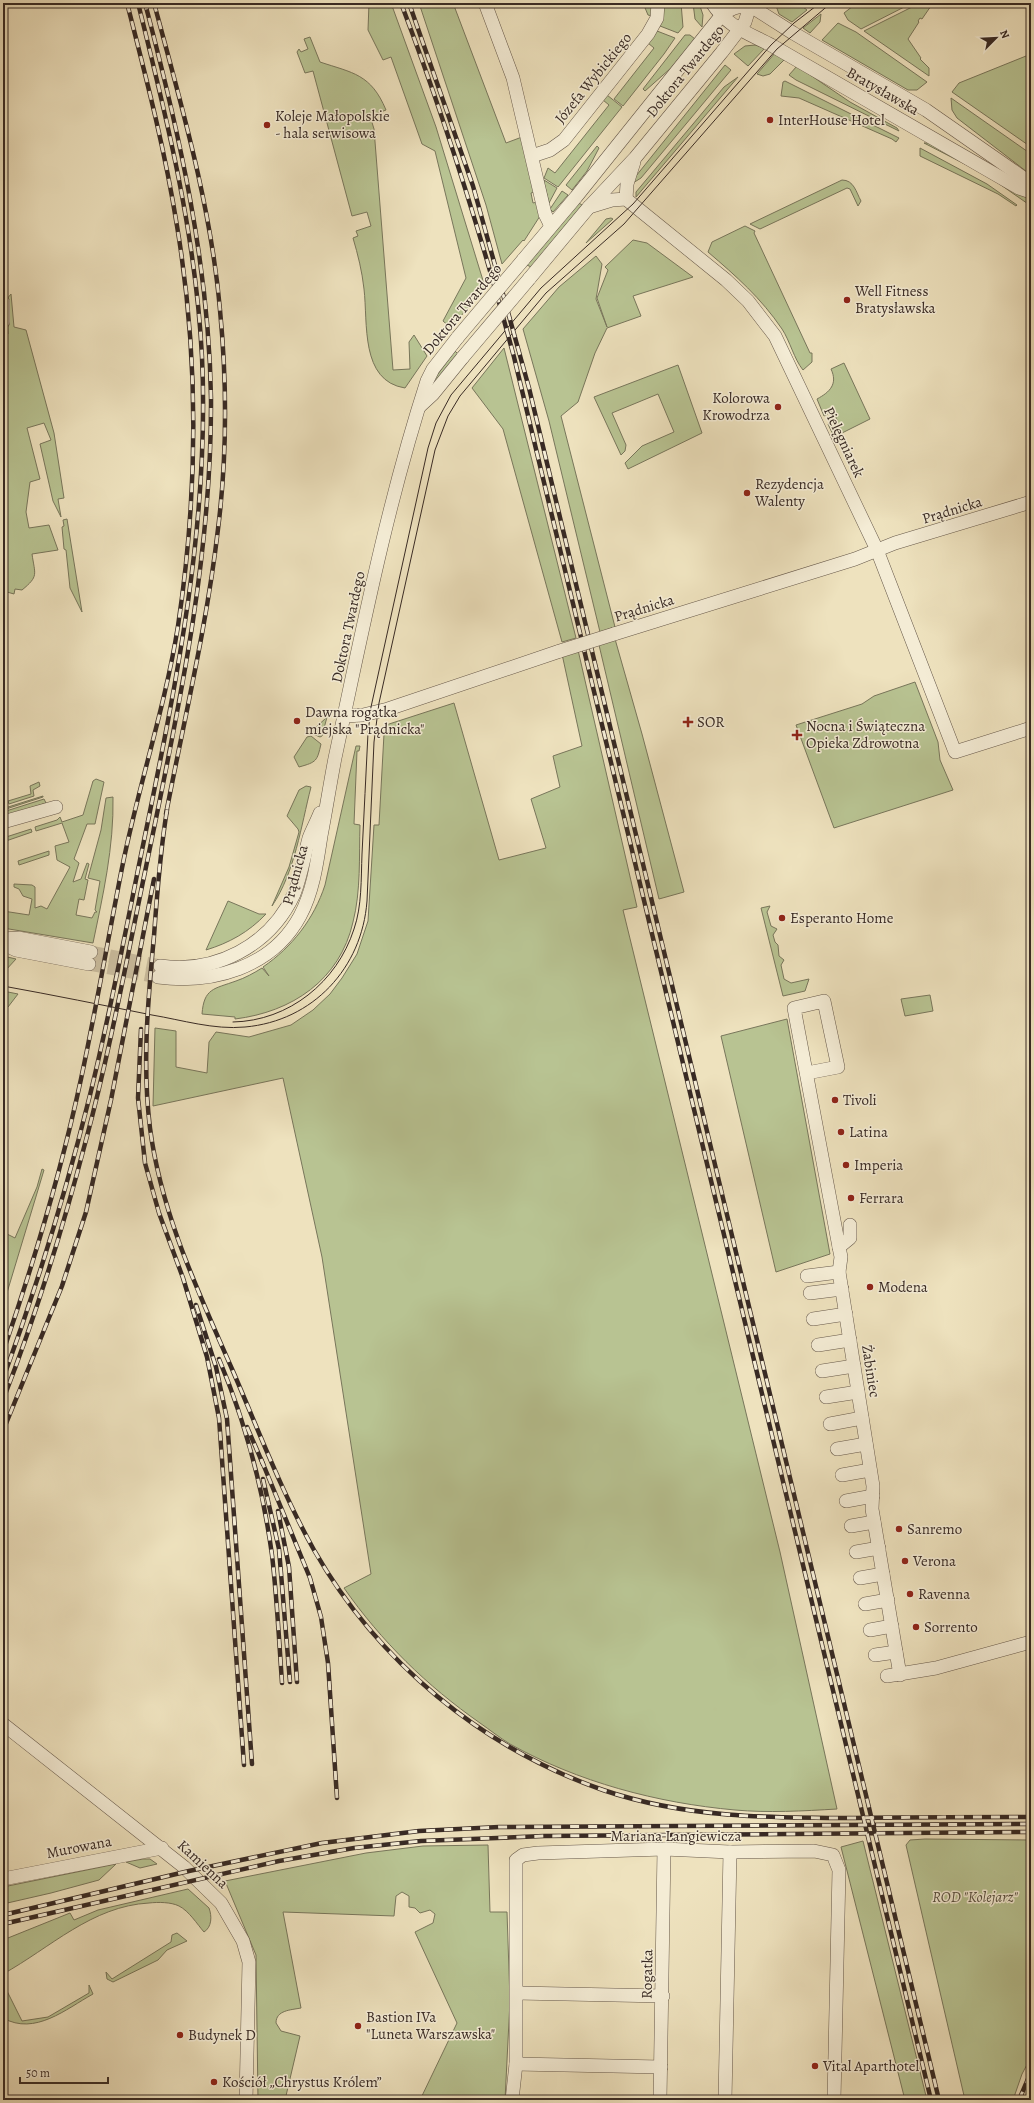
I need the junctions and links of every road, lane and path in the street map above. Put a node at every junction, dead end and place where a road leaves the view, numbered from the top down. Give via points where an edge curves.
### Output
1 (485, 3) edge
2 (658, 3) edge
3 (712, 3) edge
4 (748, 4) edge
5 (721, 16) junction
6 (740, 29) junction
7 (532, 156) junction
8 (635, 158) junction
9 (1031, 187) edge
10 (1031, 192) edge
11 (626, 199) junction
12 (589, 206) junction
13 (551, 226) junction
14 (3, 302) edge
15 (3, 322) edge
16 (420, 406) junction
17 (1031, 502) edge
18 (877, 550) junction
19 (345, 716) junction
20 (1031, 728) edge
21 (56, 806) dead end
22 (3, 822) edge
23 (3, 939) edge
24 (3, 944) edge
25 (159, 972) tunnel mouth
26 (808, 1073) junction
27 (850, 1225) dead end
28 (839, 1247) junction
29 (839, 1272) junction
30 (807, 1276) dead end
31 (842, 1289) junction
32 (810, 1293) dead end
33 (846, 1314) junction
34 (813, 1320) dead end
35 (850, 1340) junction
36 (818, 1345) dead end
37 (854, 1366) junction
38 (822, 1371) dead end
39 (858, 1392) junction
40 (826, 1397) dead end
41 (862, 1418) junction
42 (830, 1424) dead end
43 (866, 1444) junction
44 (837, 1449) dead end
45 (870, 1470) junction
46 (842, 1475) dead end
47 (873, 1496) junction
48 (846, 1501) dead end
49 (874, 1522) junction
50 (852, 1526) dead end
51 (879, 1548) junction
52 (856, 1552) dead end
53 (883, 1574) junction
54 (860, 1578) dead end
55 (888, 1600) junction
56 (865, 1604) dead end
57 (892, 1626) junction
58 (870, 1630) dead end
59 (1031, 1642) edge
60 (896, 1652) junction
61 (875, 1655) dead end
62 (900, 1675) junction
63 (887, 1676) dead end
64 (3, 1724) edge
65 (162, 1848) junction
66 (664, 1849) junction
67 (730, 1852) junction
68 (3, 1879) edge
69 (517, 1993) junction
70 (663, 1996) junction
71 (516, 2064) junction
72 (661, 2067) junction
73 (246, 2100) edge
74 (512, 2100) edge
75 (660, 2100) edge
76 (725, 2100) edge
77 (834, 2100) edge

1 - 7 street via 510,68
2 - 7 street, Józefa Wybickiego via 657,18 648,34 564,140 550,150
3 - 5 street
4 - 5 street, Doktora Twardego via 728,9
4 - 6 street, Doktora Twardego via 745,22
4 - 9 street, Bratysławska via 793,34 926,110 1025,179
5 - 6 street, Bratysławska
5 - 13 street, Doktora Twardego
6 - 8 street, Doktora Twardego
6 - 10 street, Bratysławska via 1019,188
7 - 13 street
8 - 11 street via 627,184
8 - 12 street, Doktora Twardego
11 - 12 street
11 - 18 street, Pielęgniarek via 726,280 748,301 768,326 784,354
12 - 16 street, Doktora Twardego, bridge via 433,394
13 - 16 street, Doktora Twardego, bridge via 433,369
14 - 15 street
16 - 19 street, Doktora Twardego via 395,492
17 - 18 street, Prądnicka
18 - 19 street, Prądnicka, bridge via 388,709
18 - 20 street, Pielęgniarek via 955,752
19 - 25 street, Prądnicka via 311,888 300,916 282,940 254,961 224,975 190,980
21 - 22 street
23 - 24 street via 18,938 90,958 16,950
26 - 26 street, Żabiniec via 794,1008 824,1001 838,1067
26 - 28 street, Żabiniec
27 - 28 street via 850,1238
28 - 29 street, Żabiniec
29 - 30 street
29 - 31 street, Żabiniec
31 - 32 street
31 - 33 street, Żabiniec
33 - 34 street
33 - 35 street, Żabiniec
35 - 36 street
35 - 37 street, Żabiniec
37 - 38 street
37 - 39 street, Żabiniec
39 - 40 street
39 - 41 street, Żabiniec
41 - 42 street
41 - 43 street, Żabiniec
43 - 44 street
43 - 45 street, Żabiniec
45 - 46 street
45 - 47 street, Żabiniec
47 - 48 street
47 - 49 street, Żabiniec
49 - 50 street
49 - 51 street, Żabiniec
51 - 52 street
51 - 53 street, Żabiniec
53 - 54 street
53 - 55 street, Żabiniec
55 - 56 street
55 - 57 street, Żabiniec
57 - 58 street
57 - 60 street, Żabiniec
59 - 62 street via 936,1668
60 - 61 street
60 - 62 street, Żabiniec
62 - 63 street
64 - 65 street, Kamienna
65 - 68 street, Murowana
65 - 73 street, Kamienna via 221,1903 236,1926 247,1952 249,1975
66 - 67 street, Mariana Langiewicza
66 - 69 street, Mariana Langiewicza via 538,1853 519,1858 515,1863
66 - 70 street, Rogatka
67 - 76 street
67 - 77 street, Mariana Langiewicza via 814,1851 832,1855 839,1870
69 - 70 street
69 - 71 street, Mariana Langiewicza
70 - 72 street, Rogatka
71 - 72 street
71 - 74 street, Mariana Langiewicza
72 - 75 street, Rogatka

